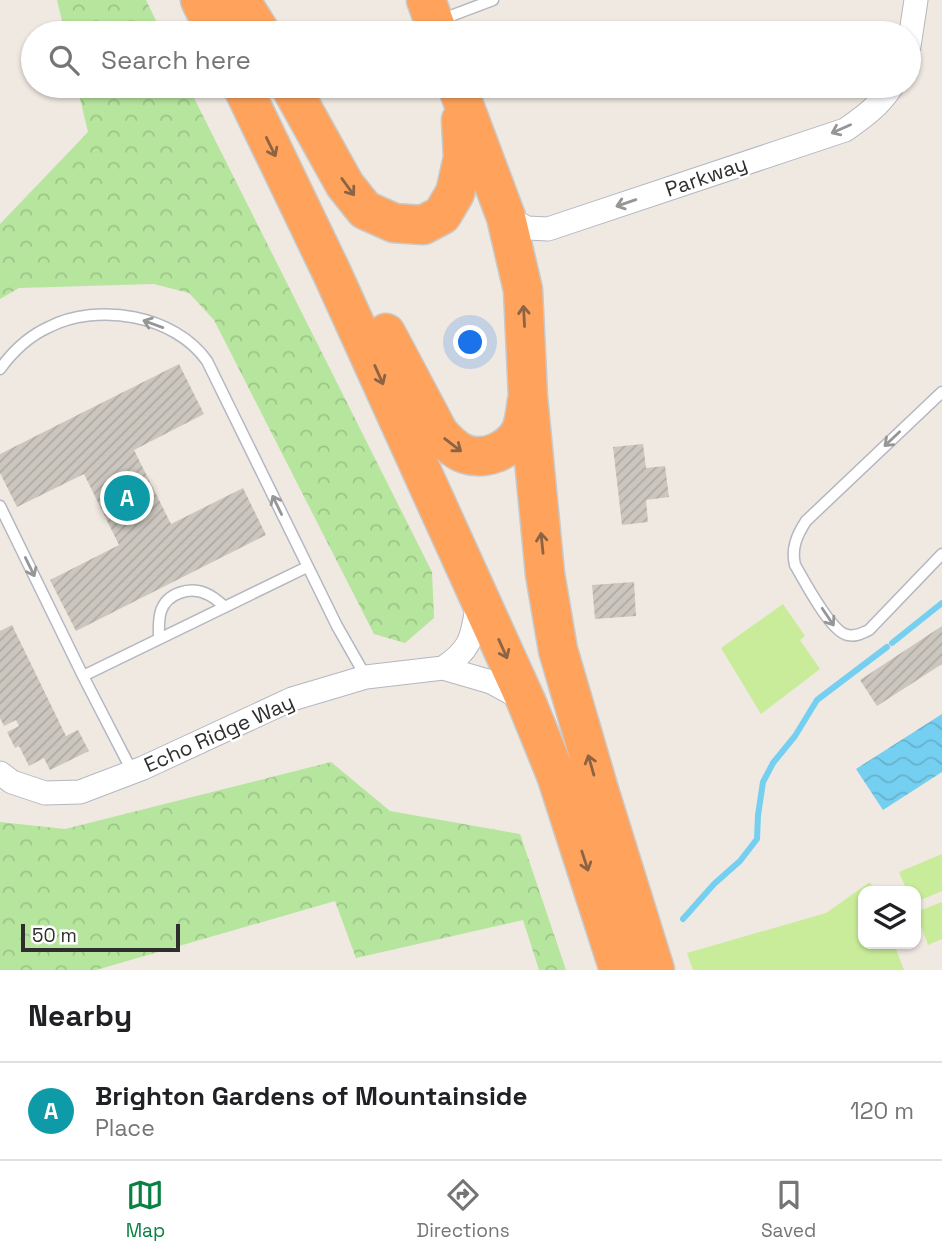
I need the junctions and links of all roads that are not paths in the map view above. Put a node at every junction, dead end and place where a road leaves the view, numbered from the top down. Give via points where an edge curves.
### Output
1 (200, 0) edge
2 (240, 0) edge
3 (493, 0) edge
4 (916, 0) edge
5 (433, 19) edge
6 (210, 21) edge
7 (253, 21) edge
8 (913, 21) edge
9 (248, 98) edge
10 (297, 98) edge
11 (458, 98) edge
12 (461, 98) edge
13 (884, 98) edge
14 (506, 217) junction
15 (331, 271) junction
16 (0, 369) edge
17 (942, 393) edge
18 (528, 397) junction
19 (0, 506) edge
20 (942, 554) edge
21 (307, 567) junction
22 (479, 596) junction
23 (225, 607) junction
24 (159, 639) junction
25 (443, 668) junction
26 (83, 676) junction
27 (366, 677) junction
28 (526, 701) junction
29 (132, 771) junction
30 (0, 773) edge
31 (619, 970) edge
32 (655, 970) edge

1 - 6 highway
2 - 7 highway
3 - 5 lane
4 - 8 street
9 -> 15 highway
10 -> 11 highway via 345,184 365,210 394,223 423,225 442,215 455,193 463,158
12 - 14 highway
13 -> 14 street, Parkway via 845,130 548,229 527,228
18 -> 14 highway via 523,290
15 -> 18 highway via 376,314 439,433 464,454 490,455 510,445 523,426
15 -> 22 highway
21 -> 16 lane via 207,361 185,339 139,319 85,316 36,333
17 -> 20 lane via 806,521 792,555 837,631 859,635
32 -> 18 highway via 558,650 545,574
19 -> 26 lane
21 - 23 lane
21 - 27 lane
22 - 25 street via 472,638 456,660
22 -> 28 highway
23 - 24 lane
23 - 24 lane via 198,591 179,593 160,612
24 - 26 lane
25 - 27 street, Echo Ridge Way
25 - 28 street, Echo Ridge Way via 491,682
26 - 29 lane
27 - 29 street, Echo Ridge Way via 292,699
28 -> 31 highway via 556,775
29 - 30 street, Echo Ridge Way via 80,792 45,793

